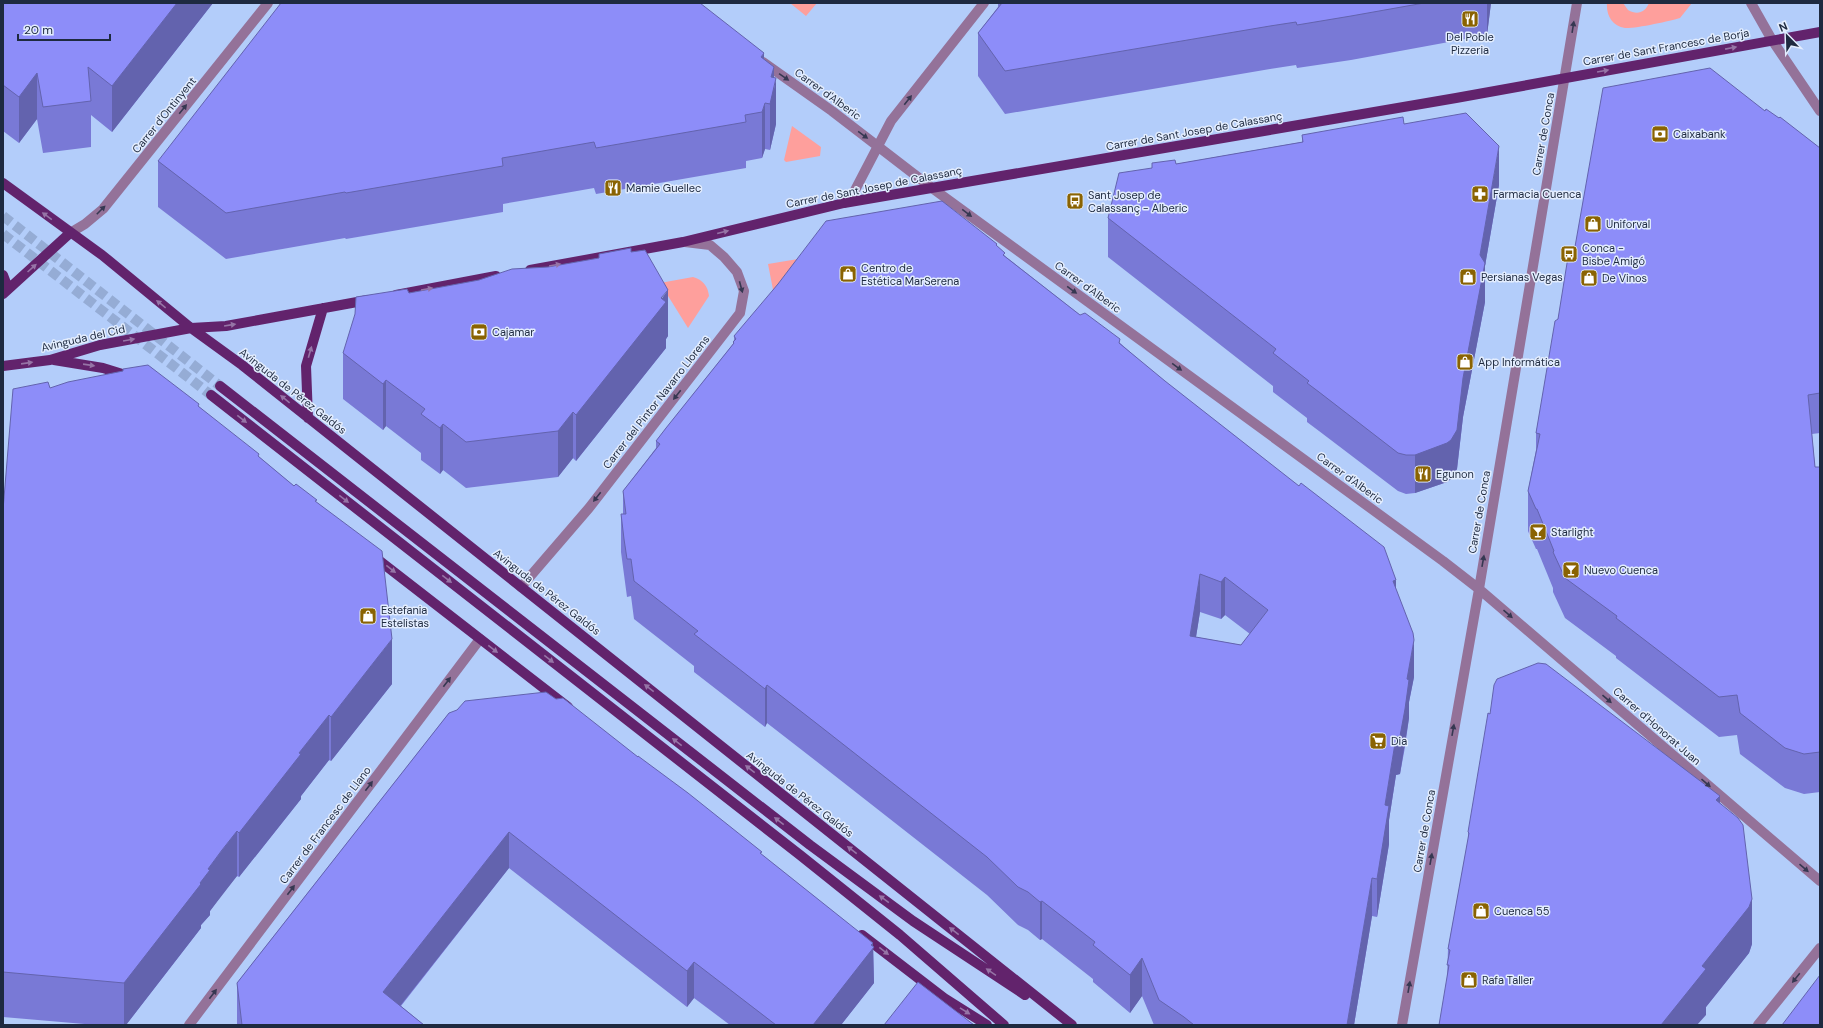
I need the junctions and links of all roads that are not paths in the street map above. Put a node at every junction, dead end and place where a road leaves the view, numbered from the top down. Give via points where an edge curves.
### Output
1 (268, 3) edge
2 (984, 3) edge
3 (1577, 3) edge
4 (1751, 3) edge
5 (1820, 32) edge
6 (1772, 40) junction
7 (755, 56) edge
8 (1564, 78) junction
9 (1820, 111) edge
10 (877, 146) junction
11 (3, 182) edge
12 (932, 188) junction
13 (844, 204) junction
14 (70, 233) junction
15 (683, 242) junction
16 (519, 272) edge
17 (3, 275) edge
18 (503, 275) edge
19 (5, 292) edge
20 (323, 308) junction
21 (191, 328) junction
22 (50, 360) junction
23 (3, 366) edge
24 (141, 380) edge
25 (220, 386) tunnel mouth
26 (211, 395) tunnel mouth
27 (308, 418) junction
28 (367, 551) edge
29 (521, 587) junction
30 (1478, 589) junction
31 (480, 639) junction
32 (574, 712) edge
33 (1820, 881) edge
34 (856, 930) edge
35 (1820, 948) edge
36 (189, 1025) edge
37 (987, 1025) edge
38 (1004, 1025) edge
39 (1071, 1025) edge
40 (1402, 1025) edge
41 (1758, 1025) edge

14 -> 1 street, Carrer d'Ontinyent via 103,209
10 -> 2 street via 891,121
8 -> 3 street, Carrer de Conca
4 - 6 street
5 - 6 main road, Carrer de Sant Francesc de Borja
8 -> 6 main road, Carrer de Sant Francesc de Borja
6 - 9 street
7 -> 10 street, Carrer d'Alberic
8 - 12 main road, Carrer de Sant Josep de Calassanç
30 -> 8 street, Carrer de Conca
10 - 12 street, Carrer d'Alberic
10 - 13 street via 853,194
14 -> 11 main road, Avinguda de Pérez Galdós
12 - 13 main road, Carrer de Sant Josep de Calassanç
12 -> 30 street, Carrer d'Alberic via 1437,556
15 -> 13 main road, Carrer de Sant Josep de Calassanç
19 -> 14 main road
21 -> 14 main road, Avinguda de Pérez Galdós via 123,271
16 -> 15 main road, Carrer de Sant Josep de Calassanç
15 -> 29 street, Carrer del Pintor Navarro Llorens via 710,245 737,272 744,291 740,313 589,508
17 - 19 main road via 6,283
20 -> 18 main road
21 -> 20 main road via 226,326
27 -> 20 main road via 306,366
22 -> 21 main road, Avinguda del Cid via 100,345
27 -> 21 main road, Avinguda de Pérez Galdós
23 -> 22 main road, Avinguda del Cid
22 -> 24 main road via 103,368
39 -> 25 main road, Avinguda de Pérez Galdós via 913,921 810,845
26 -> 38 main road via 800,855 900,935
27 - 29 main road, Avinguda de Pérez Galdós
28 -> 31 main road
39 -> 29 main road, Avinguda de Pérez Galdós
30 -> 33 street, Carrer d'Honorat Juan
40 -> 30 street, Carrer de Conca
31 -> 32 main road
36 -> 31 street, Carrer de Francesc de Llano
34 -> 37 main road via 944,998
35 -> 41 street

